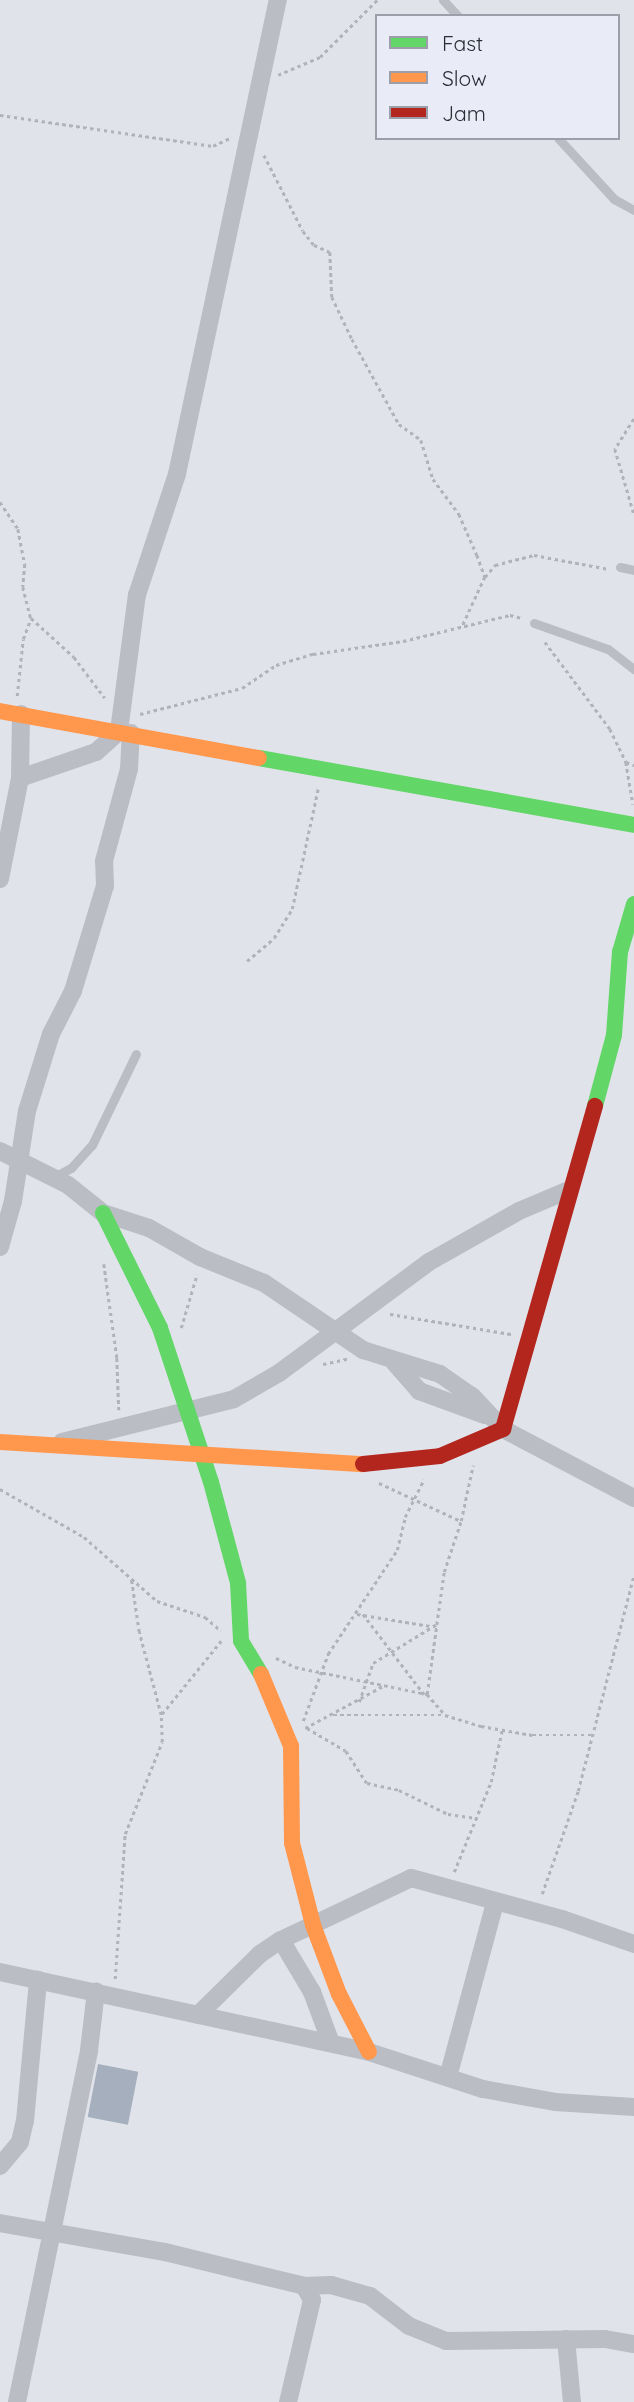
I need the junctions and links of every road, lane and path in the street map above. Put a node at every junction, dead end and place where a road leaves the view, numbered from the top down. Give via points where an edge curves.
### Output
1 (278, 0) edge
2 (377, 0) edge
3 (443, 0) edge
4 (456, 14) edge
5 (261, 82) junction
6 (0, 115) edge
7 (252, 129) junction
8 (560, 140) edge
9 (634, 210) edge
10 (634, 419) edge
11 (0, 502) edge
12 (634, 514) edge
13 (620, 567) joint
14 (634, 570) edge
15 (485, 577) junction
16 (31, 618) junction
17 (534, 623) junction
18 (462, 626) junction
19 (634, 669) edge
20 (0, 711) edge
21 (20, 714) junction
22 (123, 727) junction
23 (626, 762) junction
24 (634, 765) edge
25 (320, 769) junction
26 (20, 778) junction
27 (634, 811) edge
28 (634, 825) edge
29 (0, 879) edge
30 (634, 904) edge
31 (247, 961) dead end
32 (136, 1054) dead end
33 (0, 1151) edge
34 (17, 1161) junction
35 (54, 1178) junction
36 (569, 1190) junction
37 (103, 1213) junction
38 (0, 1247) edge
39 (103, 1251) dead end
40 (365, 1310) junction
41 (334, 1334) junction
42 (528, 1338) junction
43 (386, 1360) junction
44 (313, 1366) dead end
45 (185, 1408) junction
46 (498, 1424) junction
47 (118, 1427) junction
48 (0, 1442) edge
49 (55, 1443) junction
50 (200, 1455) junction
51 (440, 1456) junction
52 (474, 1462) dead end
53 (356, 1465) junction
54 (0, 1489) edge
55 (634, 1499) edge
56 (413, 1501) junction
57 (461, 1521) junction
58 (634, 1575) edge
59 (131, 1578) junction
60 (357, 1614) junction
61 (363, 1614) junction
62 (437, 1624) junction
63 (430, 1626) junction
64 (245, 1648) junction
65 (393, 1652) junction
66 (320, 1671) junction
67 (367, 1679) junction
68 (385, 1685) junction
69 (426, 1694) junction
70 (359, 1702) junction
71 (161, 1715) junction
72 (333, 1715) junction
73 (446, 1715) junction
74 (306, 1727) junction
75 (502, 1730) junction
76 (594, 1735) junction
77 (478, 1818) junction
78 (447, 1886) junction
79 (495, 1903) junction
80 (534, 1914) junction
81 (313, 1925) junction
82 (281, 1940) junction
83 (634, 1944) edge
84 (0, 1972) edge
85 (38, 1980) junction
86 (96, 1990) junction
87 (115, 1994) junction
88 (198, 2015) junction
89 (331, 2043) junction
90 (369, 2052) junction
91 (448, 2077) junction
92 (634, 2107) edge
93 (0, 2166) edge
94 (0, 2223) edge
95 (51, 2230) junction
96 (304, 2286) junction
97 (566, 2339) junction
98 (634, 2344) edge
99 (17, 2402) edge
100 (288, 2402) edge
101 (572, 2402) edge

1 - 5 street
2 - 5 path via 320,57
3 - 4 lane
5 - 7 street
6 - 7 path via 213,146
7 - 15 path via 303,231 314,245 330,252 332,297 352,339 399,424 421,440 433,479 459,514
7 - 22 street via 177,474 137,595
8 - 9 lane via 614,199
10 - 12 path via 615,449
11 - 16 path via 18,529
13 - 14 lane
13 - 15 path via 604,569 534,555 495,565
15 - 18 path
16 - 21 path via 16,679
16 - 22 path via 74,657
17 - 18 path via 510,615
17 - 19 lane via 608,649
17 - 23 path via 590,697
18 - 22 path via 301,656 276,665 242,688
20 - 21 street
21 - 22 street
21 - 26 street
22 - 25 street
22 - 26 street via 96,752
22 - 34 street via 129,769 104,861 105,886 73,991 51,1034
23 - 24 path
23 - 27 path
25 - 28 street
25 - 31 path via 312,833 292,909 274,938
26 - 29 street
30 - 36 street via 620,951 614,1035
32 - 35 lane via 92,1145 71,1168
33 - 34 street
34 - 35 street
34 - 38 street via 13,1201
35 - 37 street
36 - 40 street via 519,1211 429,1262
36 - 42 street
37 - 41 street via 149,1228 200,1257 264,1283
37 - 45 street via 151,1307
39 - 47 path via 117,1357
40 - 41 street
40 - 42 path
41 - 43 street
41 - 45 street via 234,1399
42 - 46 street
43 - 44 path
43 - 46 street via 419,1391
43 - 46 street via 440,1374 472,1396
45 - 47 street
45 - 50 street
46 - 51 street
46 - 55 street
47 - 49 street
48 - 49 street
49 - 50 street
50 - 53 street
50 - 64 street via 238,1583 239,1628
51 - 53 street
51 - 56 path
52 - 57 path
53 - 56 path
54 - 59 path via 56,1518
56 - 57 path
56 - 60 path via 397,1550 379,1571
57 - 62 path via 444,1572
58 - 76 path
59 - 71 path via 139,1632
59 - 71 path via 157,1601 205,1617 225,1635
60 - 61 path
60 - 66 path
61 - 63 path
61 - 65 path
62 - 63 path
62 - 69 path
63 - 65 path
64 - 66 path
64 - 81 street via 262,1675 291,1746 292,1843
65 - 67 path via 373,1663
65 - 69 path
66 - 67 path
66 - 74 path via 302,1729
67 - 68 path
67 - 70 path
68 - 69 path
68 - 70 path
69 - 73 path
70 - 72 path
71 - 87 path via 160,1750 125,1834
72 - 73 path
72 - 74 path
73 - 75 path
74 - 77 path via 346,1751 368,1783 399,1790 449,1814
75 - 76 path
75 - 77 path
76 - 80 path via 563,1845
77 - 78 path
78 - 79 street
78 - 81 street via 421,1879 400,1881
79 - 80 street
79 - 91 street via 469,2014
80 - 83 street
81 - 82 street
81 - 90 street via 339,1994
82 - 88 street via 260,1954
82 - 89 street via 312,1992
84 - 85 street
85 - 86 street
85 - 93 street via 25,2121 20,2142
86 - 87 street
86 - 95 street via 89,2050
87 - 88 street
88 - 89 street
89 - 90 street
90 - 91 street
91 - 92 street via 555,2102
94 - 95 street
95 - 96 street
95 - 99 street
96 - 97 street via 331,2285 370,2296 408,2326 446,2341
96 - 100 street via 312,2300
97 - 98 street
97 - 101 street

